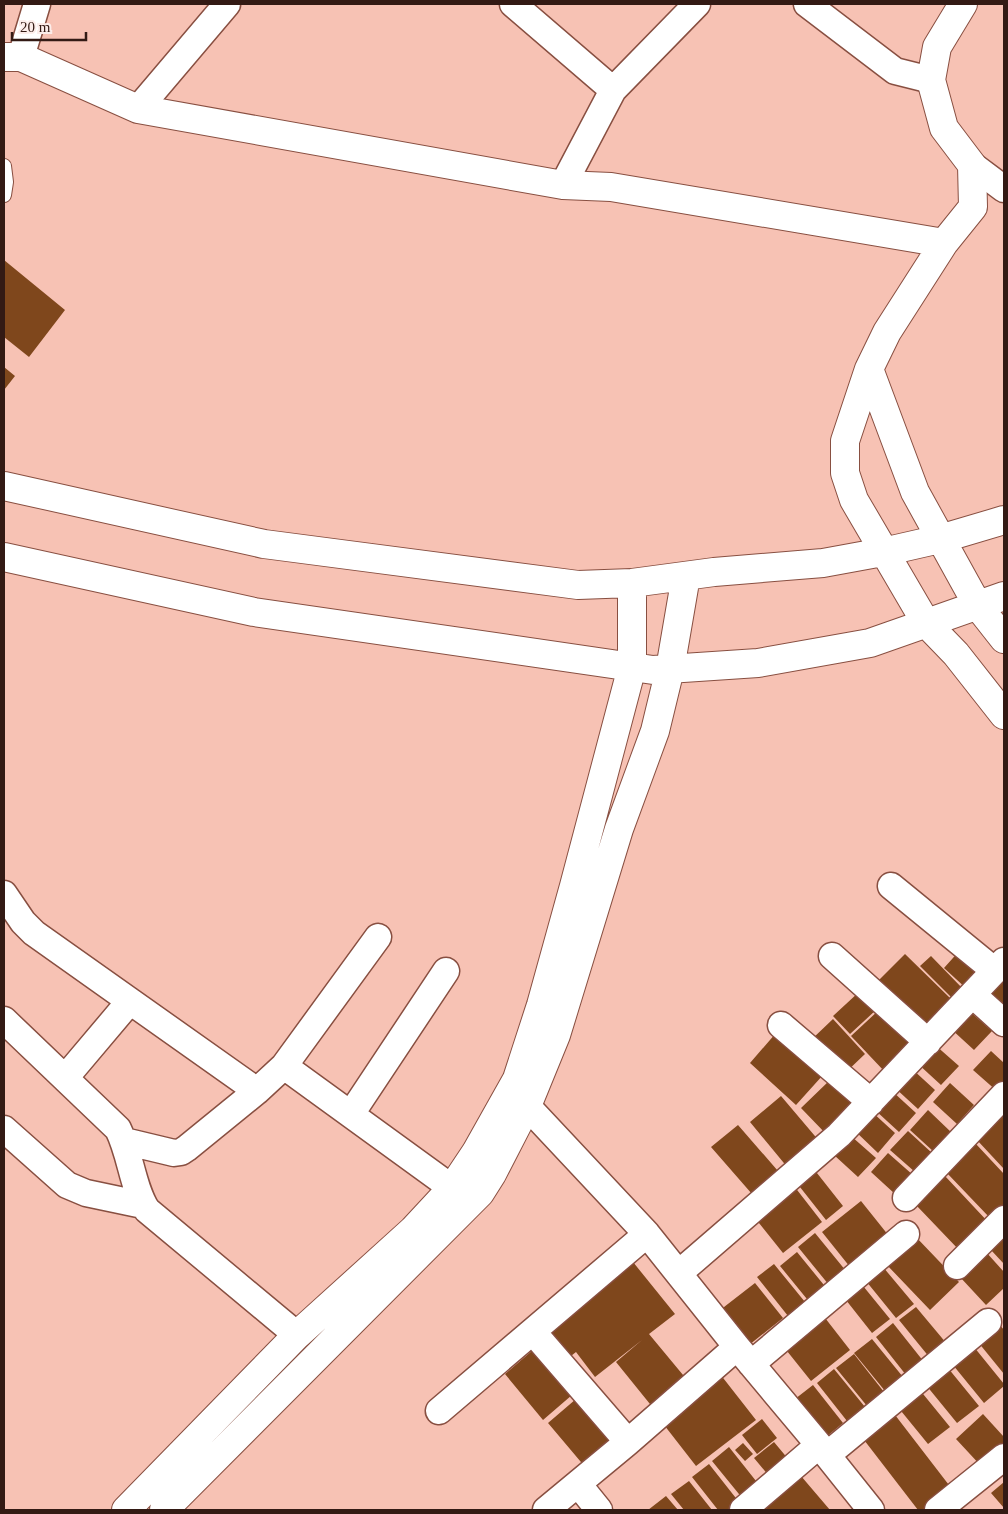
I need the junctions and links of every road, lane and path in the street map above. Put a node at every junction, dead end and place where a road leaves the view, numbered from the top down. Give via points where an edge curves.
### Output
1 (36, 4) edge
2 (227, 4) edge
3 (513, 4) edge
4 (697, 4) edge
5 (807, 4) edge
6 (962, 4) edge
7 (12, 57) edge
8 (931, 80) junction
9 (613, 90) junction
10 (138, 108) junction
11 (972, 165) junction
12 (4, 166) edge
13 (563, 185) junction
14 (1004, 190) edge
15 (4, 195) edge
16 (944, 243) junction
17 (869, 369) junction
18 (4, 486) edge
19 (1004, 520) edge
20 (940, 538) junction
21 (883, 552) junction
22 (4, 557) edge
23 (686, 576) junction
24 (632, 583) junction
25 (1004, 596) edge
26 (978, 606) junction
27 (926, 623) junction
28 (1004, 638) edge
29 (632, 667) junction
30 (670, 669) junction
31 (1004, 715) edge
32 (890, 886) dead end
33 (4, 894) edge
34 (378, 937) dead end
35 (832, 956) dead end
36 (999, 966) edge
37 (446, 971) dead end
38 (973, 995) junction
39 (130, 1001) junction
40 (4, 1020) edge
41 (1004, 1023) edge
42 (781, 1025) dead end
43 (928, 1042) junction
44 (284, 1066) junction
45 (65, 1078) junction
46 (257, 1091) junction
47 (1004, 1095) edge
48 (872, 1102) junction
49 (527, 1106) junction
50 (351, 1114) junction
51 (4, 1129) edge
52 (124, 1141) junction
53 (452, 1188) junction
54 (906, 1198) dead end
55 (143, 1205) junction
56 (1004, 1219) edge
57 (647, 1234) junction
58 (906, 1234) dead end
59 (957, 1266) dead end
60 (679, 1273) junction
61 (988, 1322) dead end
62 (533, 1332) junction
63 (297, 1335) junction
64 (744, 1355) junction
65 (439, 1411) dead end
66 (628, 1442) junction
67 (823, 1450) junction
68 (1004, 1457) edge
69 (578, 1484) junction
70 (126, 1510) edge
71 (164, 1510) edge
72 (546, 1510) edge
73 (599, 1510) edge
74 (743, 1510) edge
75 (871, 1510) edge
76 (938, 1510) edge

1 - 7 street
2 - 10 street
3 - 9 street
4 - 9 street
5 - 8 street via 895,71
6 - 8 street via 937,47
7 - 10 street
8 - 11 street via 944,128
9 - 13 street
10 - 13 street
11 - 14 street
11 - 16 street via 973,207
12 - 15 lane
13 - 16 street via 611,187
16 - 17 street via 887,332
17 - 20 street via 915,492
17 - 21 street via 845,441 845,473 854,500
18 - 24 street via 264,544 578,585
19 - 20 street
20 - 21 street
20 - 26 street
21 - 23 street via 823,563
21 - 27 street
22 - 29 street via 254,612
23 - 24 street
23 - 30 street
24 - 29 street
25 - 26 street
26 - 27 street
26 - 28 street
27 - 30 street via 870,643 768,662
27 - 31 street via 956,654
29 - 30 street
29 - 53 street via 572,895 517,1079
30 - 49 street via 655,731 619,829 556,1035
32 - 36 street
33 - 39 street via 29,928
34 - 44 street
35 - 43 street
36 - 38 street
37 - 50 street
38 - 41 street
38 - 43 street
39 - 45 street
39 - 46 street
40 - 45 street
42 - 48 street
43 - 48 street
44 - 46 street
44 - 50 street
45 - 52 street via 110,1120
46 - 52 street via 181,1152
47 - 54 street
48 - 60 street via 821,1152
49 - 57 street
49 - 71 street via 480,1193
50 - 53 street
51 - 55 street via 67,1185 86,1193
52 - 55 street
53 - 63 street via 413,1230
55 - 63 street
56 - 59 street
57 - 60 street
57 - 62 street
58 - 64 street
60 - 64 street
61 - 67 street
62 - 65 street
62 - 66 street
63 - 70 street
64 - 66 street
64 - 67 street
66 - 69 street
67 - 74 street
67 - 75 street
68 - 76 street
69 - 72 street
69 - 73 street

